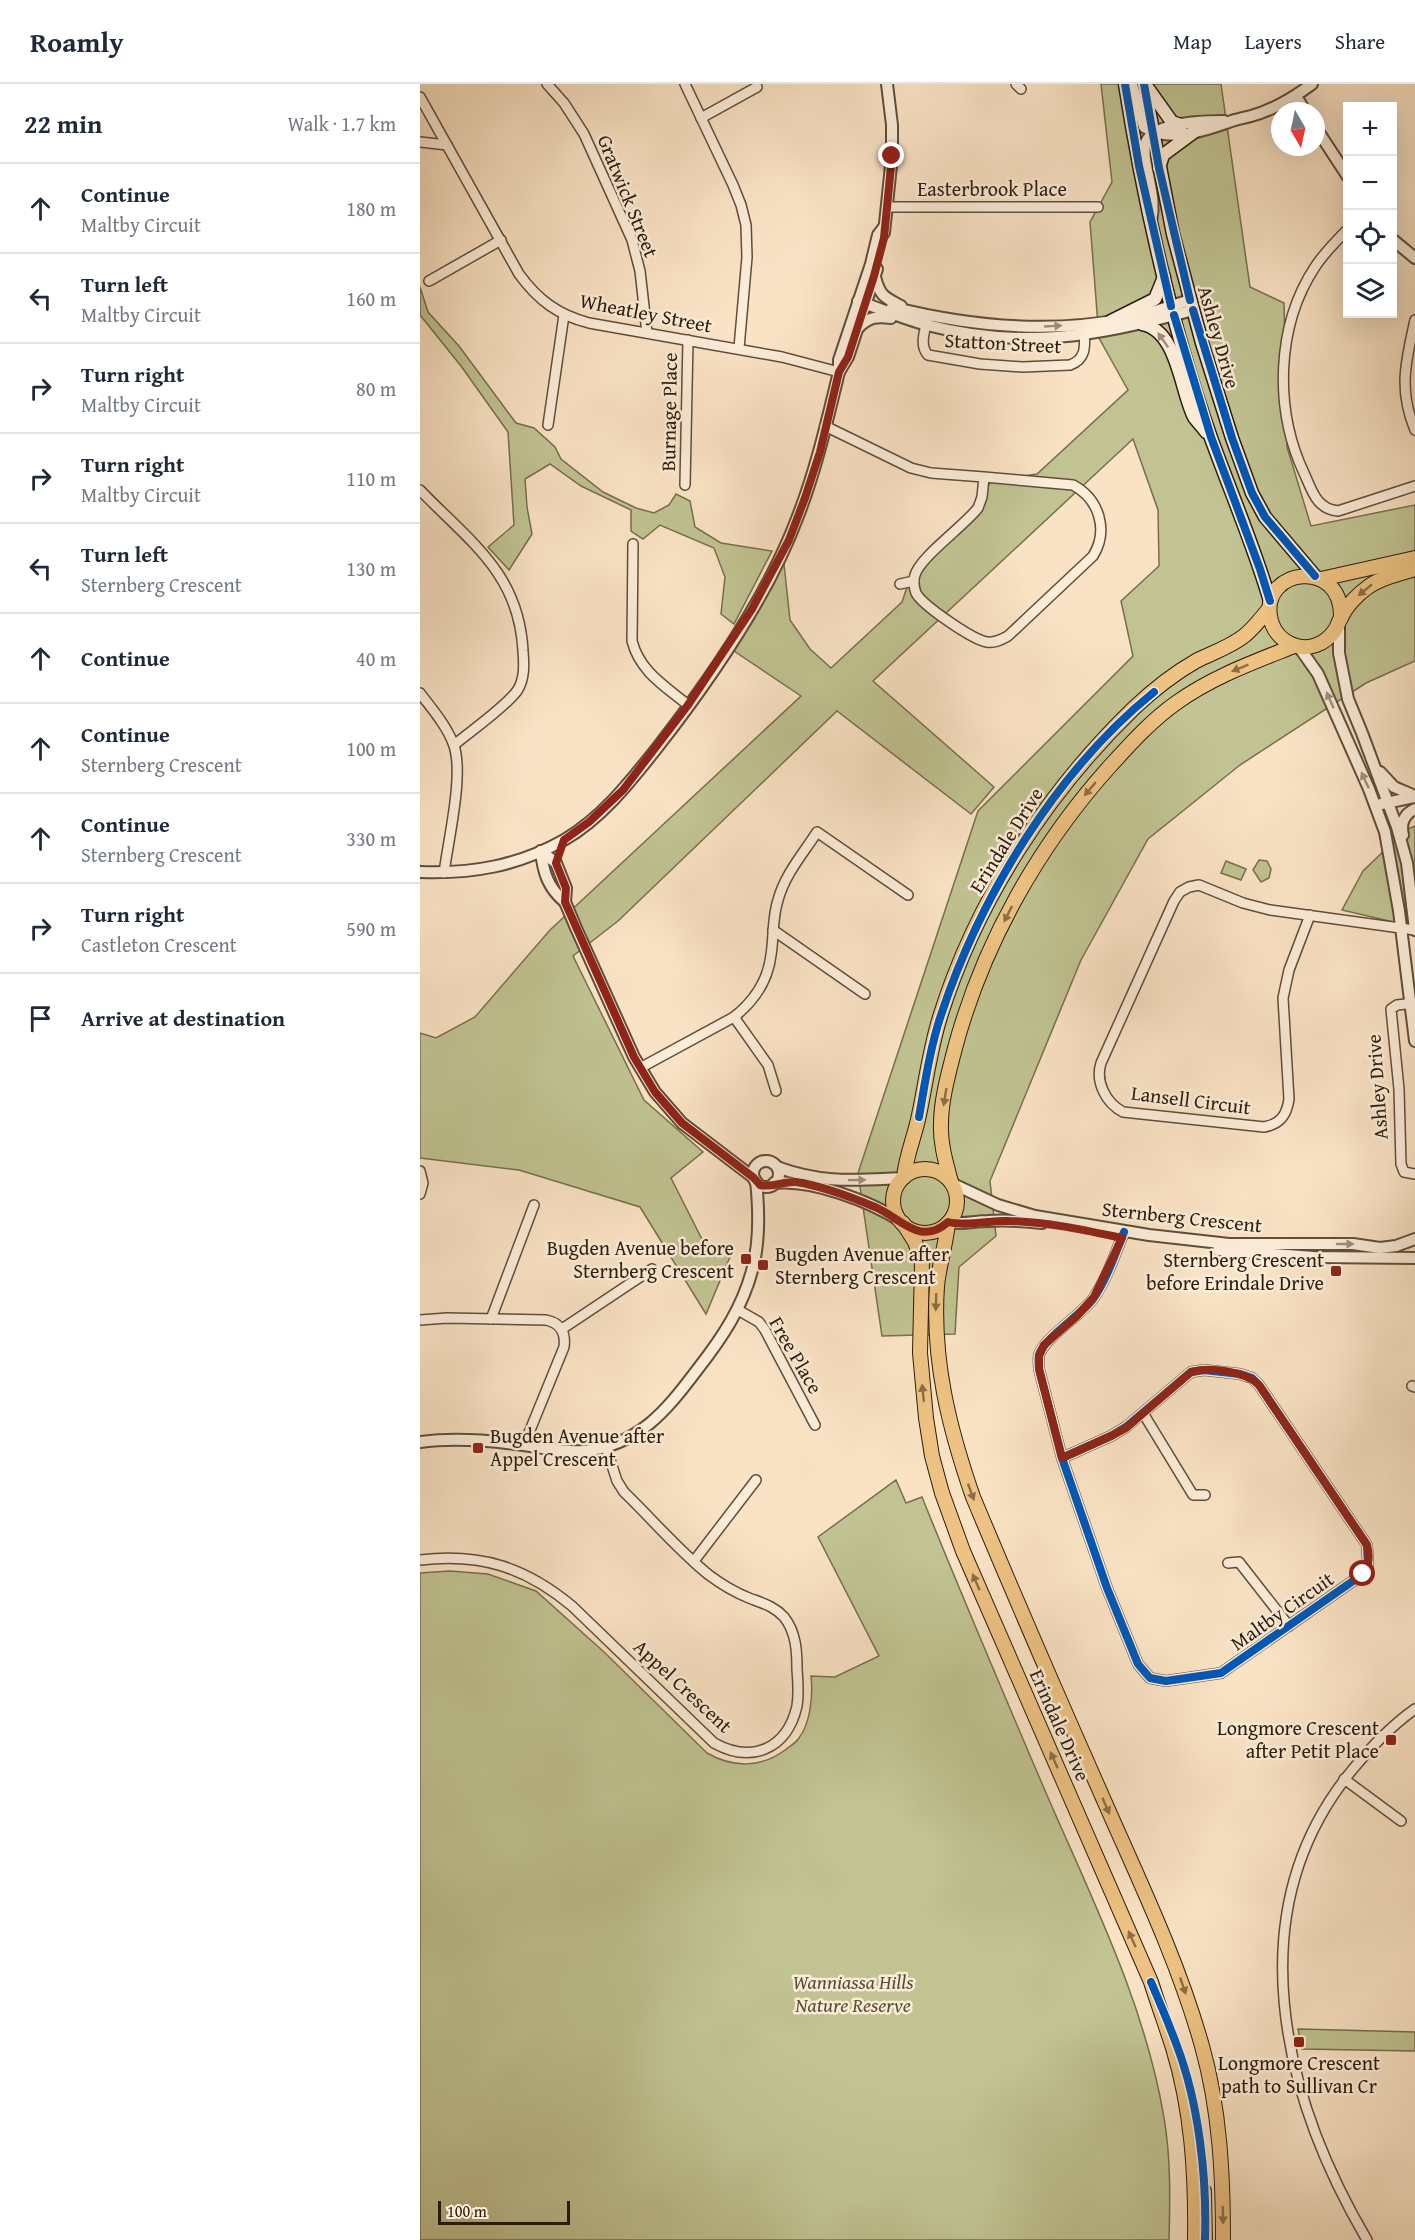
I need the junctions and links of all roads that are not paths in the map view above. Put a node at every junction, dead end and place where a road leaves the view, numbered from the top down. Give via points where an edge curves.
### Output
1 (547, 84) edge
2 (685, 84) edge
3 (887, 84) edge
4 (1125, 84) edge
5 (1132, 84) edge
6 (1144, 84) edge
7 (1312, 84) edge
8 (757, 87) dead end
9 (1296, 96) junction
10 (420, 98) edge
11 (1300, 102) edge
12 (701, 118) junction
13 (1230, 121) junction
14 (1181, 125) junction
15 (1194, 132) junction
16 (1154, 133) junction
17 (420, 142) edge
18 (1325, 142) edge
19 (447, 145) junction
20 (1159, 168) junction
21 (1343, 171) edge
22 (887, 207) junction
23 (1098, 207) dead end
24 (1151, 221) junction
25 (884, 227) junction
26 (1343, 234) edge
27 (501, 240) junction
28 (1397, 243) edge
29 (1415, 258) edge
30 (874, 276) junction
31 (1164, 277) junction
32 (429, 280) dead end
33 (863, 300) junction
34 (1192, 305) junction
35 (1172, 311) junction
36 (564, 315) junction
37 (910, 316) junction
38 (927, 320) junction
39 (1415, 320) edge
40 (1111, 321) junction
41 (1142, 324) junction
42 (858, 328) junction
43 (1084, 330) junction
44 (646, 333) junction
45 (688, 340) junction
46 (739, 348) junction
47 (1185, 371) junction
48 (839, 372) junction
49 (548, 425) dead end
50 (825, 426) junction
51 (1415, 430) edge
52 (984, 477) junction
53 (685, 485) dead end
54 (1415, 486) edge
55 (420, 490) edge
56 (633, 544) dead end
57 (1415, 558) edge
58 (1415, 568) edge
59 (1318, 578) junction
60 (914, 581) junction
61 (900, 584) dead end
62 (1270, 605) junction
63 (1340, 620) junction
64 (1297, 646) junction
65 (420, 693) edge
66 (688, 705) junction
67 (1358, 723) junction
68 (1346, 737) junction
69 (454, 745) junction
70 (1374, 765) junction
71 (1415, 796) edge
72 (1390, 807) junction
73 (1415, 807) edge
74 (1377, 810) junction
75 (564, 840) junction
76 (541, 851) junction
77 (1403, 851) junction
78 (517, 861) junction
79 (556, 863) junction
80 (543, 869) junction
81 (420, 872) edge
82 (444, 873) junction
83 (908, 895) dead end
84 (565, 902) junction
85 (1310, 915) junction
86 (1402, 928) junction
87 (773, 930) junction
88 (1415, 930) edge
89 (865, 994) dead end
90 (1413, 1003) edge
91 (734, 1017) junction
92 (1415, 1041) edge
93 (640, 1068) junction
94 (776, 1091) dead end
95 (730, 1160) junction
96 (759, 1163) junction
97 (777, 1167) junction
98 (420, 1171) edge
99 (1415, 1174) edge
100 (904, 1177) junction
101 (755, 1179) junction
102 (951, 1182) junction
103 (774, 1184) junction
104 (420, 1194) edge
105 (534, 1205) dead end
106 (759, 1212) junction
107 (902, 1222) junction
108 (948, 1223) junction
109 (1123, 1235) junction
110 (1415, 1239) edge
111 (1203, 1245) junction
112 (1415, 1258) edge
113 (652, 1269) dead end
114 (738, 1310) junction
115 (491, 1319) junction
116 (420, 1320) edge
117 (562, 1329) junction
118 (1143, 1413) junction
119 (815, 1425) dead end
120 (420, 1442) edge
121 (524, 1445) junction
122 (606, 1447) junction
123 (1062, 1458) junction
124 (756, 1480) dead end
125 (1193, 1495) junction
126 (1205, 1495) dead end
127 (1187, 1506) dead end
128 (1244, 1551) dead end
129 (420, 1560) edge
130 (694, 1562) junction
131 (1239, 1562) junction
132 (1228, 1563) dead end
133 (1289, 1626) junction
134 (1415, 1709) edge
135 (1344, 1779) junction
136 (1401, 1821) dead end
137 (1151, 1982) junction
138 (1195, 2240) edge
139 (1205, 2240) edge
140 (1223, 2240) edge
141 (1367, 2240) edge

1 - 44 street, Gratwick Street via 584,134 632,240 640,271
2 - 12 street
3 - 22 street via 892,125
4 - 24 main road, Ashley Drive
5 - 16 street via 1144,127
6 - 14 main road via 1172,122
6 - 16 main road, Ashley Drive
7 - 9 street
8 - 12 street
9 - 11 street
9 - 13 street via 1263,112
10 - 19 street, Wheatley Street
12 - 46 street via 733,185 746,225
13 - 14 street
13 - 15 street
14 - 16 street
15 - 16 street
15 - 20 main road via 1163,155
16 - 20 main road, Ashley Drive
16 - 24 street via 1144,152 1154,207
17 - 19 street
18 - 21 street
19 - 27 street, Wheatley Street
20 - 34 main road, Ashley Drive
22 - 23 street, Easterbrook Place
22 - 25 street
24 - 31 main road, Ashley Drive
25 - 30 street
25 - 33 street via 878,235
26 - 54 street via 1315,267 1293,314 1284,367 1291,436 1317,500 1328,510 1338,511
27 - 32 street
27 - 36 street, Wheatley Street via 530,289
28 - 29 street
30 - 33 street
30 - 37 street via 886,299
31 - 35 main road, Ashley Drive
31 - 40 main road via 1155,299
33 - 37 street, Statton Street
33 - 42 street
33 - 48 street via 838,360
34 - 35 street, Statton Street
34 - 59 main road, Ashley Drive via 1252,493 1266,517
35 - 40 street, Statton Street
35 - 41 street, Statton Street
35 - 47 main road, Ashley Drive
36 - 44 street, Wheatley Street
36 - 49 street
37 - 38 street, Statton Street
37 - 42 street via 878,316
38 - 43 street, Statton Street via 963,333 1004,338 1044,338
38 - 43 street, Statton Street via 923,344 928,355 990,365 1076,363 1084,351
39 - 51 street via 1404,380
40 - 43 street, Statton Street
41 - 43 street, Statton Street
47 -> 41 main road via 1163,339 1152,327
42 - 48 street
44 - 45 street, Wheatley Street
45 - 46 street, Wheatley Street
45 - 53 street, Burnage Place
46 - 48 street, Wheatley Street
47 - 62 main road, Ashley Drive
48 - 50 street
50 - 52 street via 911,468
50 - 66 street via 812,477 776,566
52 - 60 street via 978,508 920,565
52 - 60 street via 1062,483 1082,490 1094,504 1101,524 1093,556 1008,636 989,643 975,638 922,601
55 - 69 street via 506,582 517,609 522,637 523,677 516,691
56 - 66 street via 635,653 645,669
57 - 59 main road
58 -> 63 main road via 1370,585
59 - 62 main road via 1293,577 1275,591
59 - 63 main road via 1338,597
60 - 61 street
62 - 64 main road via 1275,631
62 - 100 main road, Erindale Drive via 1244,636 1193,663 1136,707 1089,756 1028,835 971,937 940,1016
63 - 64 main road via 1319,644
63 - 67 street via 1339,653 1348,699
68 -> 64 street, Ashley Drive via 1318,674
64 -> 102 main road, Erindale Drive via 1227,673 1175,703 1102,775 1040,857 993,944 958,1036 941,1124
65 - 69 street
66 - 75 street via 623,790
67 - 68 street
67 - 70 street
74 -> 68 street, Ashley Drive
69 - 82 street via 457,778
70 - 71 street via 1394,787
70 - 72 street
71 - 72 street
72 - 73 street
72 - 74 street
72 - 77 street
73 - 77 street via 1402,822
74 - 86 street, Ashley Drive via 1385,832
75 - 76 street
75 - 79 street
76 - 78 street
76 - 79 street
76 - 80 street
77 - 88 street
78 - 80 street
78 - 82 street via 479,871
79 - 84 street via 566,888
80 - 84 street via 555,894
81 - 82 street
83 - 87 street via 818,832 783,885
84 - 93 street
85 - 85 street, Lansell Circuit via 1284,988 1289,1099 1288,1109 1277,1124 1264,1127 1124,1112 1109,1101 1099,1077 1101,1063 1180,892 1204,886 1244,903
85 - 86 street, Lansell Circuit
86 - 88 street, Lansell Circuit
86 - 90 street, Ashley Drive
87 - 89 street
87 - 91 street via 766,975 758,992
90 - 92 street, Ashley Drive
90 - 99 street, Ashley Drive via 1390,1009 1399,1089 1401,1164 1404,1172
91 - 93 street
91 - 94 street via 768,1065
93 - 95 street via 682,1123
95 - 96 street
95 - 101 street
96 - 97 street via 768,1161
96 - 101 street via 754,1170
97 -> 100 street via 831,1180
97 - 103 street via 779,1173
98 - 104 street
100 - 102 main road via 920,1169 932,1169
100 - 107 main road via 893,1202
101 - 103 street via 765,1186
101 - 106 street
102 - 108 main road via 957,1206
102 - 109 street, Sternberg Crescent via 1014,1210
103 - 106 street via 762,1200
103 - 107 street via 796,1182 819,1188 876,1207
105 - 115 street
106 - 114 street via 754,1265
107 - 108 main road via 913,1230 926,1232
137 -> 107 main road, Erindale Drive via 945,1503 932,1456 922,1386 922,1262
108 - 109 street, Sternberg Crescent via 1031,1222
108 -> 140 main road, Erindale Drive via 936,1311 938,1358 949,1422 973,1497 1163,1936 1192,2014 1216,2117
109 - 111 street, Sternberg Crescent
109 - 123 street, Maltby Circuit via 1094,1297 1044,1345 1039,1356
111 -> 110 street, Sternberg Crescent via 1353,1244 1388,1248
111 - 112 street, Sternberg Crescent via 1293,1256
113 - 117 street
114 - 119 street, Free Place via 765,1330
114 - 122 street via 722,1338 668,1408 634,1435
115 - 116 street
115 - 117 street via 546,1320
117 - 121 street via 564,1347
118 - 123 street, Maltby Circuit via 1111,1436
118 - 125 street
118 - 133 street, Maltby Circuit via 1195,1371 1240,1374 1259,1385 1369,1553 1363,1574
120 - 121 street via 469,1440
121 - 122 street via 561,1452
122 - 130 street, Appel Crescent via 624,1492
123 - 133 street, Maltby Circuit via 1107,1588 1146,1675 1166,1681 1221,1673
124 - 130 street
125 - 126 street
125 - 127 street
128 - 131 street
129 - 130 street, Appel Crescent via 476,1559 532,1577 572,1606 714,1743 740,1754 754,1753 773,1745 783,1735 797,1707 794,1637 775,1609 728,1588
131 - 132 street
131 - 133 street
134 - 135 street via 1372,1745
135 - 136 street
135 - 141 street via 1318,1818 1294,1879 1285,1923 1281,1980 1287,2032 1305,2100 1339,2187
137 - 138 main road, Erindale Drive via 1185,2097 1195,2180
137 - 139 main road via 1178,2047 1191,2095 1203,2176

